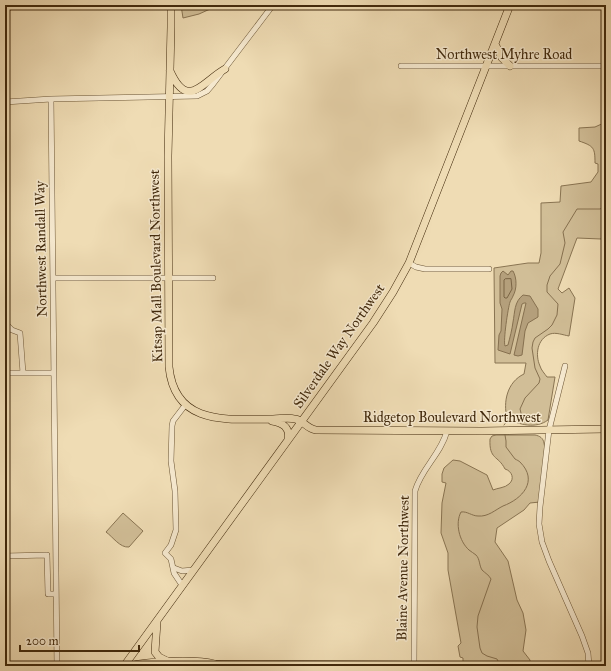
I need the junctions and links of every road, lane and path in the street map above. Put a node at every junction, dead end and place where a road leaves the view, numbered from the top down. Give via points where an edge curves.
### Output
1 (10, 5) edge
2 (171, 5) edge
3 (273, 5) edge
4 (510, 5) edge
5 (5, 7) edge
6 (495, 44) junction
7 (401, 66) dead end
8 (487, 66) junction
9 (510, 66) junction
10 (606, 66) edge
11 (225, 69) junction
12 (170, 70) junction
13 (169, 96) junction
14 (51, 99) junction
15 (5, 102) edge
16 (409, 263) junction
17 (489, 269) dead end
18 (53, 278) junction
19 (168, 278) junction
20 (213, 278) dead end
21 (5, 323) edge
22 (565, 366) dead end
23 (5, 373) edge
24 (23, 373) junction
25 (54, 374) junction
26 (186, 404) junction
27 (260, 419) junction
28 (301, 421) junction
29 (606, 429) edge
30 (549, 430) junction
31 (446, 431) junction
32 (288, 440) junction
33 (5, 556) edge
34 (174, 568) junction
35 (193, 570) junction
36 (182, 585) junction
37 (56, 594) junction
38 (157, 621) junction
39 (171, 662) junction
40 (185, 662) junction
41 (212, 665) edge
42 (414, 665) junction
43 (463, 665) edge
44 (57, 666) edge
45 (124, 666) edge
46 (129, 666) edge
47 (178, 666) edge
48 (515, 666) edge
49 (589, 666) edge
50 (596, 666) edge

1 - 5 highway
2 - 12 main road, Kitsap Mall Boulevard Northwest
3 - 11 street
4 - 6 main road, Silverdale Way Northwest
6 - 8 main road, Silverdale Way Northwest
6 - 9 main road via 502,58
7 - 8 street, Northwest Myhre Road
8 - 9 street, Northwest Myhre Road
8 - 16 main road, Silverdale Way Northwest
9 - 10 street, Northwest Myhre Road
11 - 12 main road via 202,87 189,91 178,85
11 - 13 street via 201,95
12 - 13 main road, Kitsap Mall Boulevard Northwest
13 - 14 street
13 - 19 main road, Kitsap Mall Boulevard Northwest
14 - 15 street
14 - 18 street, Northwest Randall Way
16 - 17 street via 425,269
16 - 28 main road, Silverdale Way Northwest via 373,323
18 - 19 street
18 - 25 street, Northwest Randall Way
19 - 20 street
19 - 26 main road, Kitsap Mall Boulevard Northwest via 170,375 175,390
21 - 24 street via 20,333
22 - 30 street
23 - 24 street
24 - 25 street
25 - 37 street, Northwest Randall Way
26 - 27 main road, Kitsap Mall Boulevard Northwest via 199,413 216,419
26 - 34 street via 173,421 171,431 176,530 165,553 171,559
27 - 28 main road, Kitsap Mall Boulevard Northwest
27 - 32 main road via 282,424 288,430
28 - 31 main road, Ridgetop Boulevard Northwest via 316,430
28 - 32 main road, Silverdale Way Northwest
29 - 30 main road, Ridgetop Boulevard Northwest
30 - 31 main road, Ridgetop Boulevard Northwest
30 - 49 street via 539,513 541,534 551,565 582,636
31 - 42 street, Blaine Avenue Northwest via 442,444 421,475 415,491
32 - 35 main road, Silverdale Way Northwest
33 - 37 street via 47,555 48,594
34 - 35 street via 182,571
34 - 36 street via 174,573
35 - 36 main road, Silverdale Way Northwest
36 - 38 main road, Silverdale Way Northwest
37 - 44 street, Northwest Randall Way
38 - 39 main road via 155,652 163,660
38 - 45 main road, Silverdale Way Northwest
39 - 40 main road
39 - 46 main road
40 - 41 main road via 205,661
40 - 47 main road
41 - 42 main road
42 - 43 main road
43 - 48 main road
48 - 49 main road
49 - 50 main road

